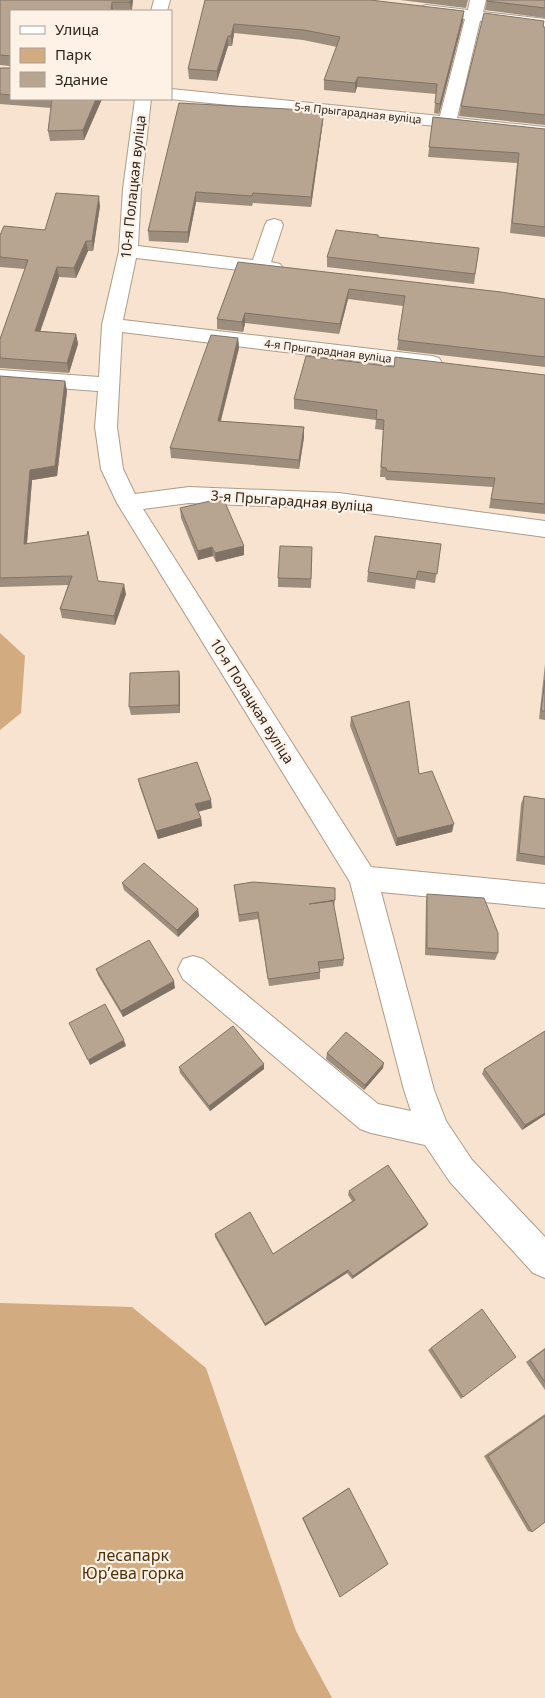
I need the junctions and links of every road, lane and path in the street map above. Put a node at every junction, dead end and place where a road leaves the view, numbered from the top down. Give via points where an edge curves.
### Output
1 (408, 7) edge
2 (476, 8) edge
3 (545, 24) edge
4 (172, 94) edge
5 (143, 100) edge
6 (447, 122) junction
7 (545, 132) edge
8 (274, 225) dead end
9 (128, 252) junction
10 (260, 267) junction
11 (290, 270) edge
12 (112, 325) junction
13 (446, 365) edge
14 (0, 377) edge
15 (108, 385) junction
16 (128, 503) junction
17 (545, 529) edge
18 (363, 878) junction
19 (545, 896) edge
20 (193, 969) dead end
21 (434, 1131) junction
22 (545, 1262) edge

1 - 2 street
2 - 3 street
2 - 6 street
4 - 6 street, 5-я Прыгарадная вуліца
5 - 9 street, 10-я Полацкая вуліца
6 - 7 street, 5-я Прыгарадная вуліца
8 - 10 street
9 - 10 street
9 - 12 street, 10-я Полацкая вуліца
10 - 11 street
12 - 13 street, 4-я Прыгарадная вуліца
12 - 15 street, 10-я Полацкая вуліца
14 - 15 street
15 - 16 street, 10-я Полацкая вуліца via 106,427 112,468
16 - 17 street, 3-я Прыгарадная вуліца via 189,494 339,501
16 - 18 street, 10-я Полацкая вуліца
18 - 19 street
18 - 21 street, 10-я Полацкая вуліца via 419,1090
20 - 21 street via 371,1118
21 - 22 street, 10-я Полацкая вуліца via 461,1171

